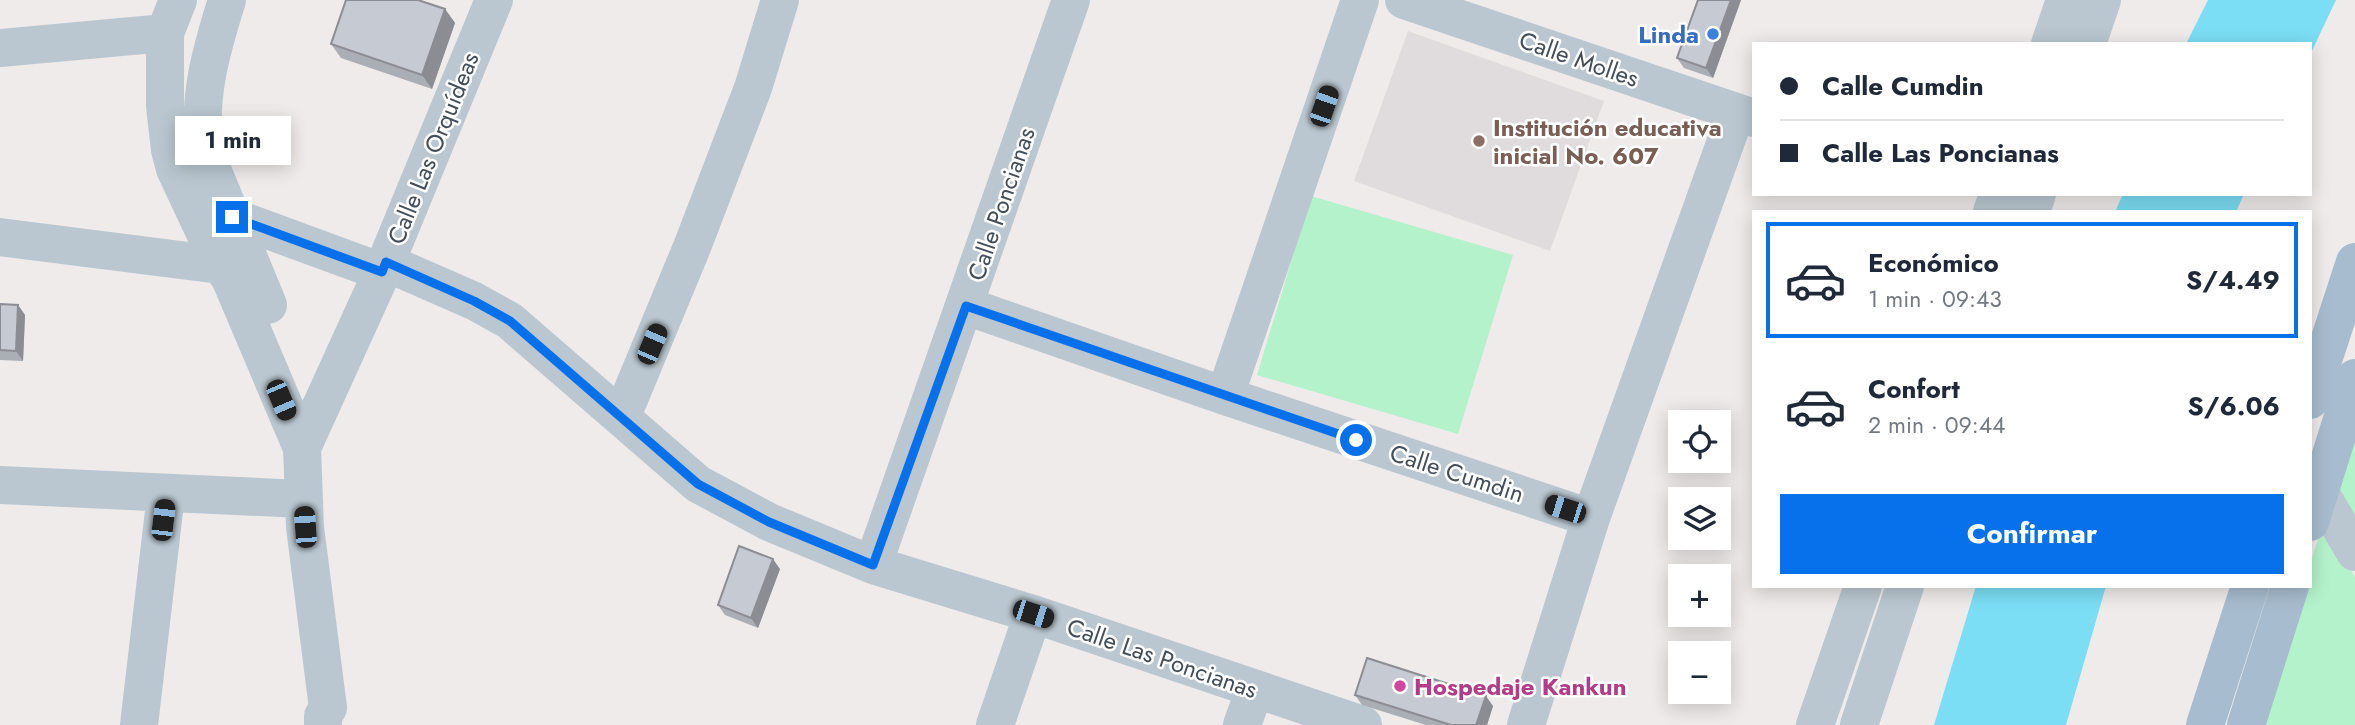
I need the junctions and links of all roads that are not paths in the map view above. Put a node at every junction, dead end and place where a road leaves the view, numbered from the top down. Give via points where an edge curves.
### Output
1 (227, 0) edge
2 (494, 0) edge
3 (780, 0) edge
4 (1071, 0) edge
5 (1360, 0) edge
6 (1404, 0) edge
7 (2065, 0) edge
8 (2102, 0) edge
9 (171, 15) edge
10 (2051, 42) edge
11 (2089, 42) edge
12 (0, 48) edge
13 (1745, 116) edge
14 (2027, 196) edge
15 (2003, 201) edge
16 (232, 217) junction
17 (0, 237) edge
18 (2355, 262) edge
19 (220, 265) junction
20 (384, 267) junction
21 (966, 306) junction
22 (2355, 378) edge
23 (2312, 394) edge
24 (1225, 396) junction
25 (622, 416) junction
26 (309, 432) junction
27 (0, 485) edge
28 (166, 494) junction
29 (2313, 497) edge
30 (302, 499) junction
31 (1591, 517) junction
32 (2355, 552) edge
33 (873, 565) junction
34 (1862, 588) edge
35 (1904, 588) edge
36 (2249, 588) edge
37 (2289, 588) edge
38 (1033, 614) junction
39 (1255, 689) junction
40 (319, 722) edge
41 (139, 725) edge
42 (995, 725) edge
43 (1242, 725) edge
44 (1363, 725) edge
45 (1526, 725) edge
46 (1815, 725) edge
47 (1858, 725) edge
48 (2205, 725) edge
49 (2246, 725) edge

1 - 16 street via 209,58 202,129 205,152
2 - 20 street, Calle Las Orquídeas
3 - 25 street via 753,88
4 - 21 street, Calle Poncianas
5 - 24 street
6 - 13 street, Calle Molles
7 - 10 street
8 - 11 street
9 - 12 street
9 - 19 street via 165,106 170,150
13 - 31 street
14 - 15 street
16 - 20 street, Calle Las Poncianas
16 - 26 street
17 - 19 street
18 - 23 main road
19 - 26 street
20 - 25 street, Calle Las Poncianas via 474,301 510,321
20 - 26 street, Calle Las Orquídeas
21 - 24 street, Calle Cumdin
21 - 33 street, Calle Poncianas
22 - 29 main road
24 - 31 street, Calle Cumdin
25 - 33 street, Calle Las Poncianas via 704,488 769,522
26 - 30 street
27 - 28 street
28 - 30 street
28 - 41 street
29 - 32 street
30 - 40 street via 328,708
31 - 45 street
33 - 38 street, Calle Las Poncianas
34 - 46 street
35 - 47 street
36 - 48 main road
37 - 49 main road
38 - 39 street, Calle Las Poncianas
38 - 42 street
39 - 43 street
39 - 44 street, Calle Las Poncianas

